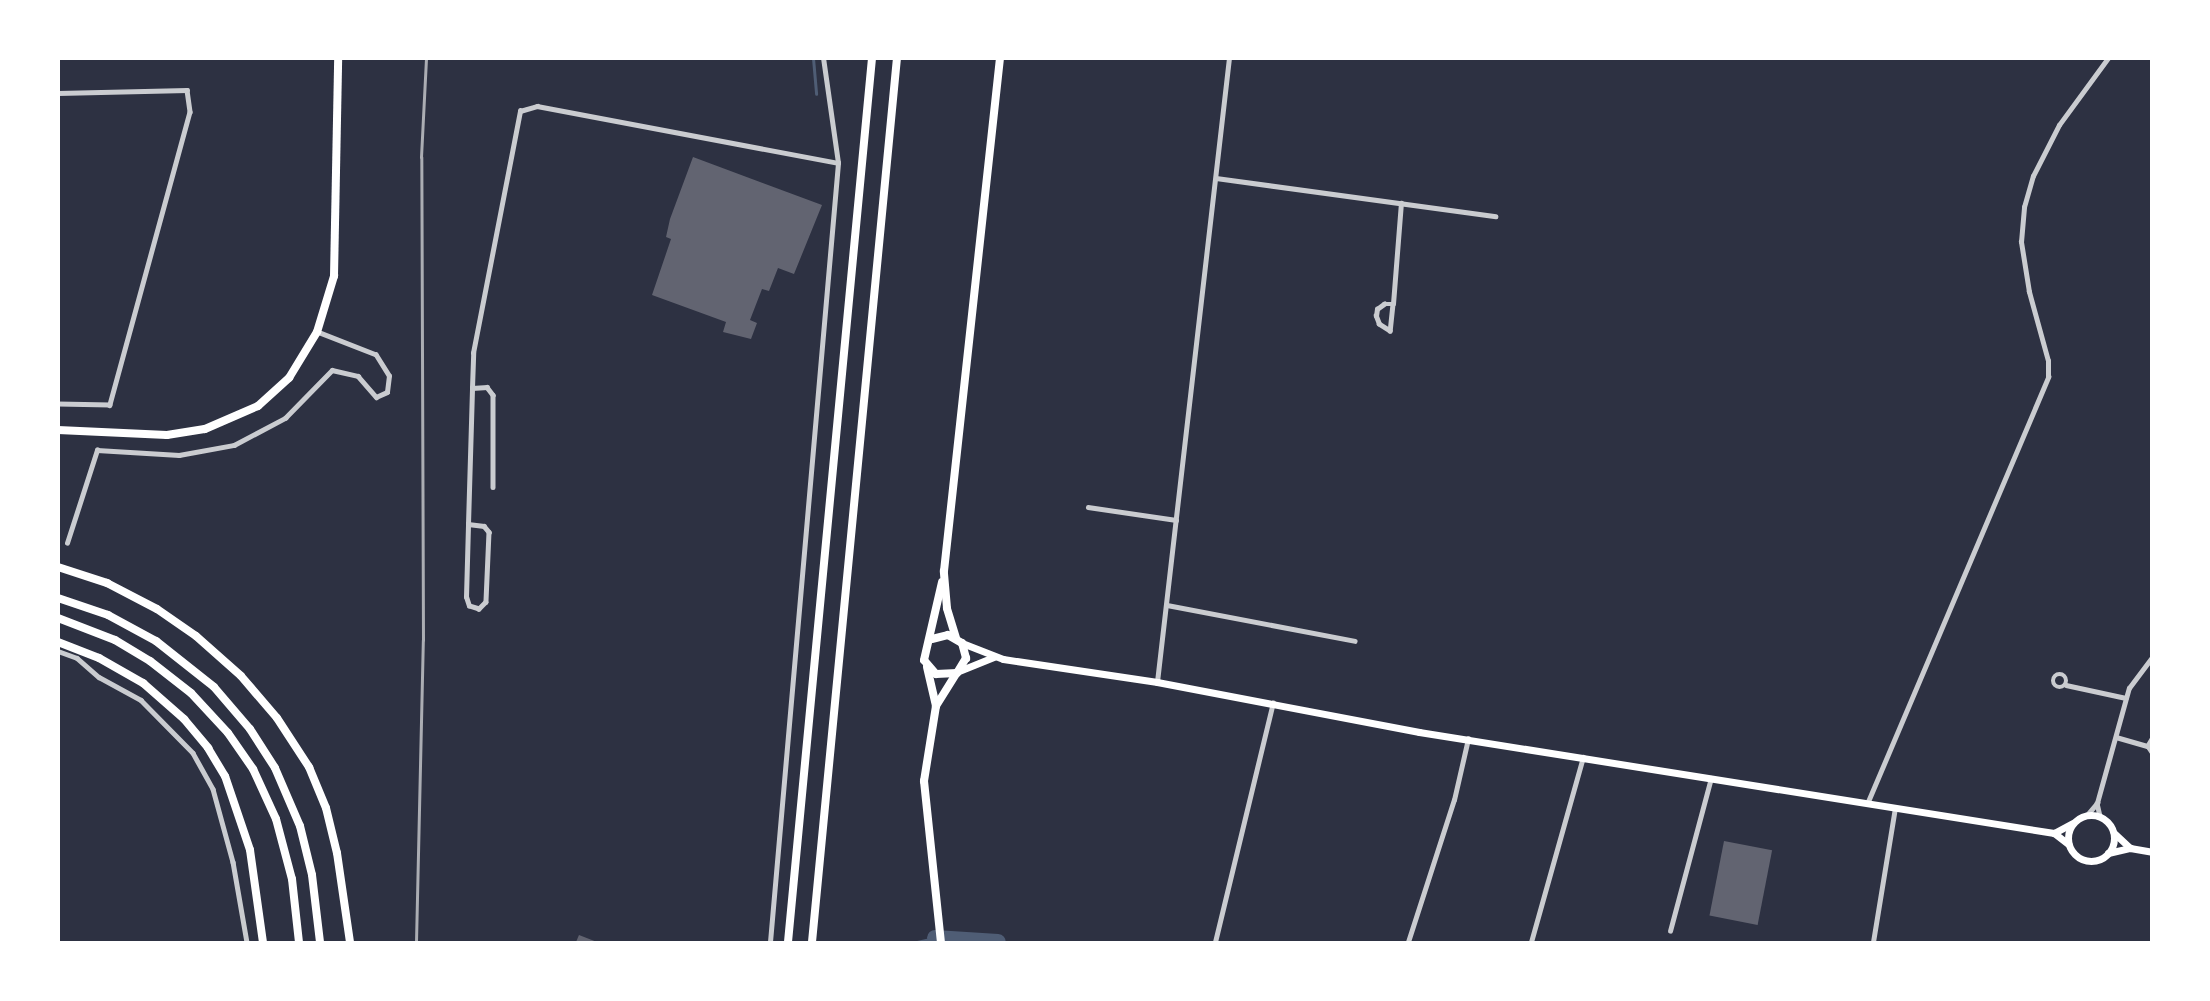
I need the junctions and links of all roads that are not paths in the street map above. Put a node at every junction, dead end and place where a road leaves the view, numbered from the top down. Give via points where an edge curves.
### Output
1 (338, 58) edge
2 (823, 58) edge
3 (872, 58) edge
4 (897, 58) edge
5 (1000, 58) edge
6 (1229, 58) edge
7 (2108, 58) edge
8 (58, 93) edge
9 (838, 163) junction
10 (1216, 178) junction
11 (1401, 203) junction
12 (1495, 216) dead end
13 (1393, 304) junction
14 (317, 332) junction
15 (472, 388) junction
16 (58, 404) edge
17 (58, 430) edge
18 (493, 487) dead end
19 (1088, 507) dead end
20 (1176, 520) junction
21 (468, 524) junction
22 (67, 543) dead end
23 (58, 567) edge
24 (944, 571) junction
25 (58, 598) edge
26 (1167, 605) junction
27 (58, 618) edge
28 (932, 639) junction
29 (959, 640) junction
30 (1354, 641) dead end
31 (58, 642) edge
32 (58, 651) edge
33 (994, 657) junction
34 (2151, 657) edge
35 (927, 668) junction
36 (958, 672) junction
37 (1157, 682) junction
38 (2066, 685) dead end
39 (2126, 698) junction
40 (1273, 703) junction
41 (936, 706) junction
42 (2116, 737) junction
43 (2151, 739) edge
44 (1468, 740) junction
45 (2148, 746) junction
46 (2151, 752) edge
47 (1583, 757) junction
48 (1712, 778) junction
49 (2097, 803) junction
50 (1867, 804) junction
51 (1895, 808) junction
52 (2087, 815) junction
53 (2100, 816) junction
54 (2073, 823) junction
55 (2114, 832) junction
56 (2054, 833) junction
57 (2068, 844) junction
58 (2130, 848) junction
59 (2151, 852) edge
60 (2108, 853) junction
61 (1670, 931) dead end
62 (247, 942) edge
63 (263, 942) edge
64 (299, 942) edge
65 (320, 942) edge
66 (350, 942) edge
67 (770, 942) edge
68 (788, 942) edge
69 (812, 942) edge
70 (941, 942) edge
71 (1215, 942) edge
72 (1408, 942) edge
73 (1531, 942) edge
74 (1873, 942) edge

1 - 14 main road via 337,241 334,276
2 - 9 street
3 - 68 highway
4 - 69 highway
5 - 24 main road
6 - 10 street
7 - 50 street via 2059,125 2033,176 2024,207 2021,242 2029,292 2048,361 2048,377
8 - 16 street via 187,90 190,112 110,405
9 - 15 street via 537,106 520,111 475,339
9 - 67 street
10 - 11 street
10 - 20 street
11 - 12 street
11 - 13 street
13 - 13 street via 1384,304 1377,309 1376,316 1379,324 1390,331
14 - 17 main road via 303,360 273,395 224,423 167,435
14 - 22 street via 376,354 389,376 387,392 376,397 358,376 332,370 285,418 234,445 179,455 97,450
15 - 18 street via 487,387 494,395
15 - 21 street
19 - 20 street
20 - 26 street
21 - 21 street via 466,597 470,606 479,609 487,597 489,532 484,525
23 - 66 highway via 106,583 196,636 241,676 277,718 309,767 326,808
24 - 28 main road
24 - 29 main road via 947,608
25 - 65 highway via 108,615 156,641 214,687 250,729 275,768 300,826 312,875
26 - 30 street
26 - 37 street
27 - 64 highway via 115,640 150,661 199,700 235,743 260,782 279,827 292,879
28 - 29 main road via 948,635
28 - 35 main road via 924,652
29 - 33 main road
29 - 36 main road via 966,658
31 - 63 highway via 99,658 143,683 184,719 208,748 225,776 250,850
32 - 62 street via 77,658 99,677 141,700 193,753 213,789 237,883
33 - 36 main road
33 - 37 main road
34 - 39 street
35 - 36 main road via 941,676
35 - 41 main road
36 - 41 main road
37 - 40 main road
38 - 39 street
39 - 42 street
40 - 44 main road
40 - 71 street
41 - 70 main road via 924,782
42 - 45 street
42 - 49 street
43 - 45 street
44 - 47 main road
44 - 72 street via 1454,800
45 - 46 street
47 - 48 main road
47 - 73 street
48 - 50 main road
48 - 61 street
49 - 52 street
49 - 53 street
50 - 51 main road
51 - 56 main road
51 - 74 street
52 - 53 main road
52 - 54 main road
53 - 55 main road
54 - 56 main road
54 - 57 main road
55 - 58 main road
55 - 60 main road
56 - 57 main road
57 - 60 main road via 2083,860 2099,860
58 - 59 main road
58 - 60 main road

